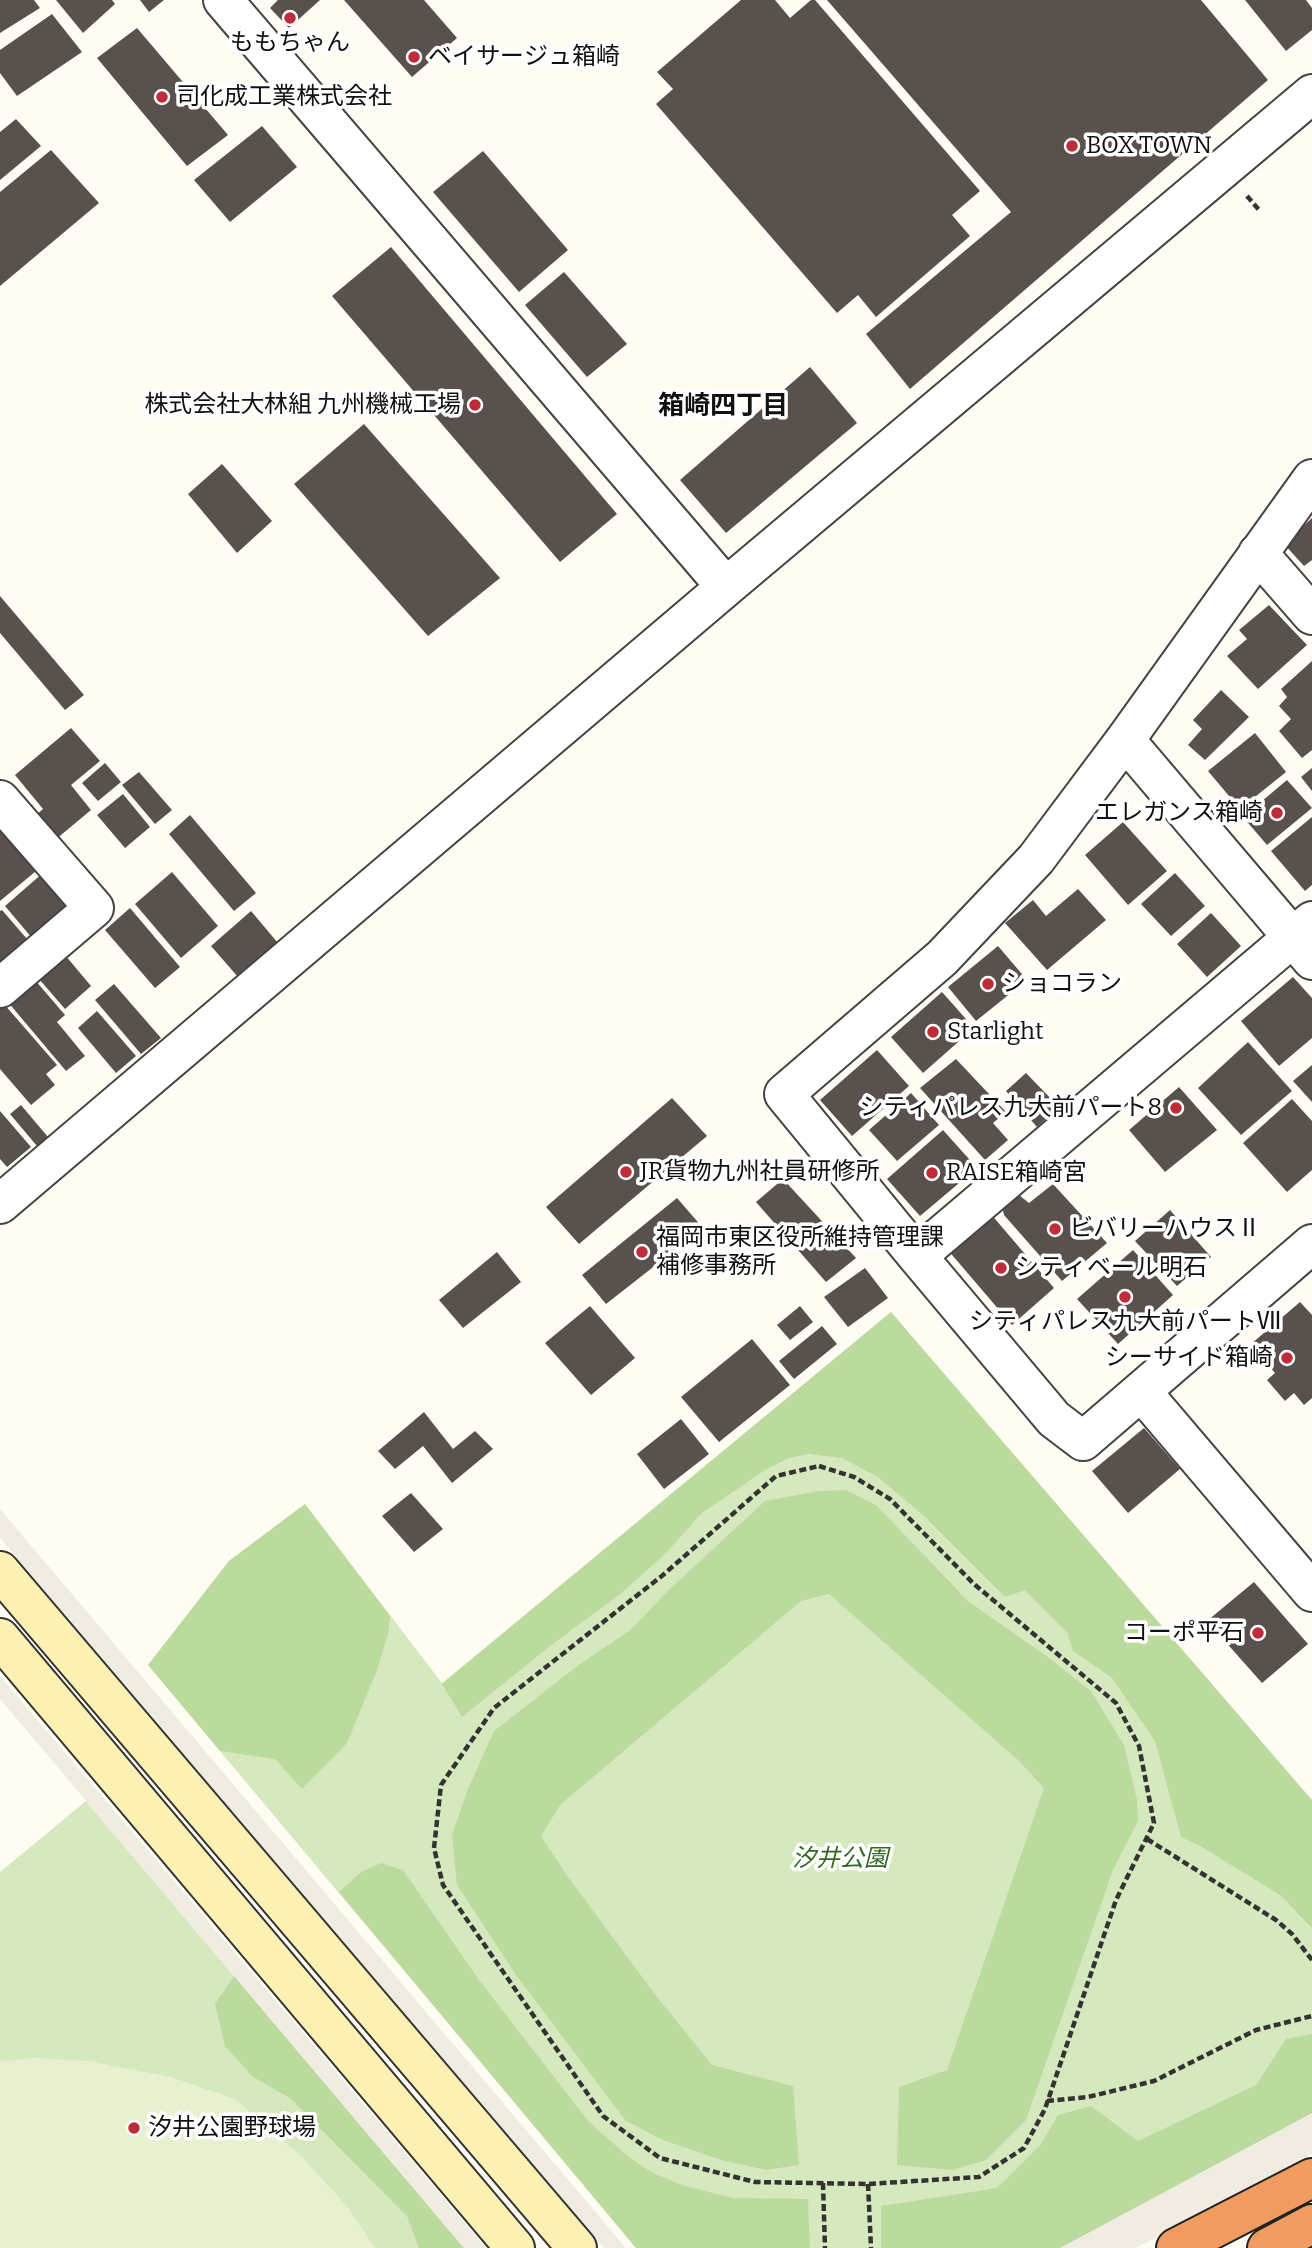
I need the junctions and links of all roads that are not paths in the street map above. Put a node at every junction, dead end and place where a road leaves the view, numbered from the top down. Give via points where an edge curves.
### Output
1 (223, 0) edge
2 (1312, 94) edge
3 (1312, 479) edge
4 (1258, 553) junction
5 (726, 587) junction
6 (1312, 615) edge
7 (1125, 740) junction
8 (0, 800) edge
9 (1306, 939) edge
10 (0, 988) edge
11 (0, 1203) edge
12 (917, 1256) junction
13 (1306, 1262) edge
14 (1141, 1391) junction
15 (0, 1571) edge
16 (1312, 1592) edge
17 (0, 1638) edge
18 (1312, 2178) edge
19 (1312, 2224) edge
20 (1312, 2235) edge
21 (515, 2248) edge
22 (577, 2248) edge
23 (1176, 2248) edge
24 (1267, 2248) edge
25 (1288, 2248) edge

1 - 5 street
2 - 5 street
3 - 4 street
4 - 6 street
4 - 7 street
5 - 11 street
7 - 9 street
7 - 12 street via 1036,859 942,958 784,1094
8 - 10 street via 94,908
9 - 12 street
12 - 14 street via 1054,1419 1083,1441
13 - 14 street
14 - 16 street
15 - 22 street
17 - 21 street
18 - 23 highway
19 - 24 highway
20 - 25 street

